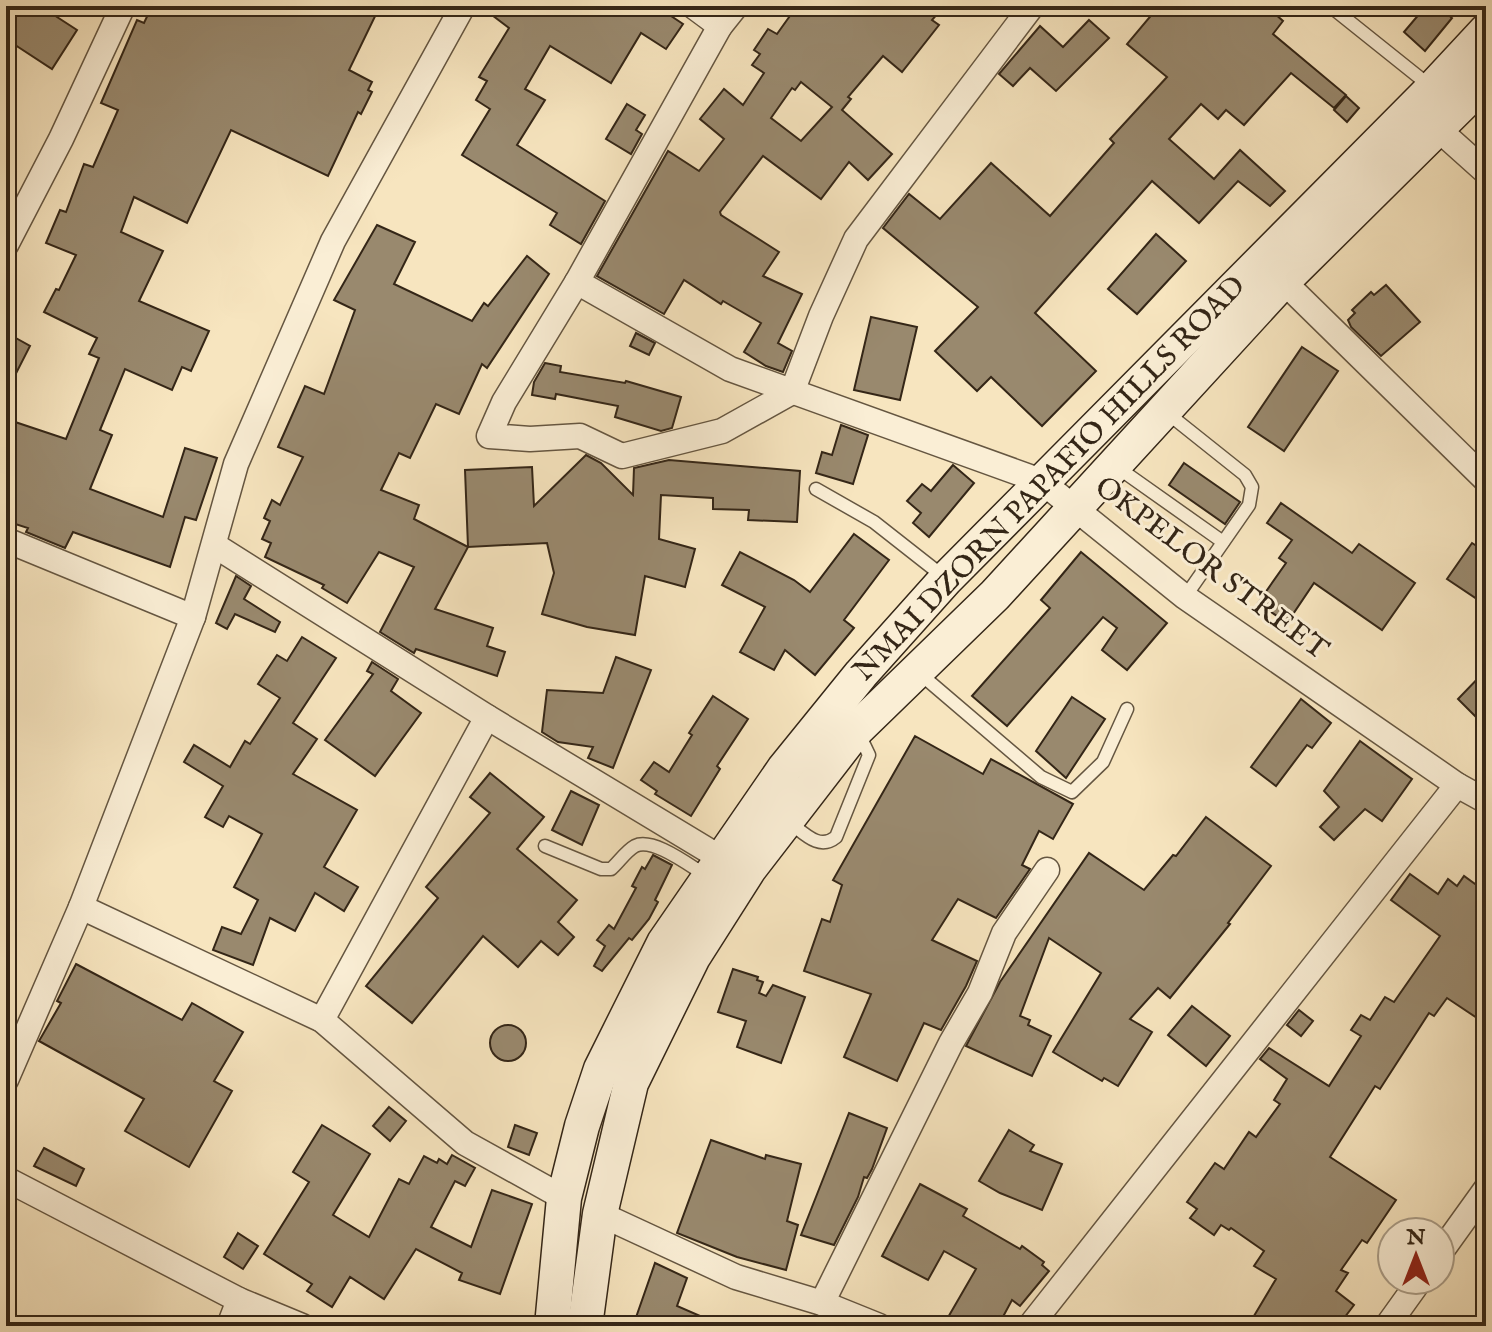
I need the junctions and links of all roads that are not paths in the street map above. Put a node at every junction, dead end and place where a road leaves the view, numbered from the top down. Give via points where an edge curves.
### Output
1 (123, 6) edge
2 (463, 6) edge
3 (693, 6) edge
4 (736, 6) edge
5 (1032, 6) edge
6 (1330, 6) edge
7 (720, 26) junction
8 (1486, 31) edge
9 (1486, 80) edge
10 (1433, 88) junction
11 (1438, 129) junction
12 (1486, 172) edge
13 (6, 245) edge
14 (1283, 281) junction
15 (577, 282) junction
16 (792, 392) junction
17 (1164, 410) junction
18 (1114, 465) junction
19 (1486, 480) edge
20 (1041, 481) junction
21 (816, 489) dead end
22 (1074, 509) junction
23 (6, 540) edge
24 (1223, 542) junction
25 (214, 545) junction
26 (946, 579) junction
27 (1185, 597) junction
28 (193, 617) junction
29 (916, 670) junction
30 (1127, 709) dead end
31 (487, 717) junction
32 (857, 729) junction
33 (1457, 785) junction
34 (1486, 801) edge
35 (786, 820) junction
36 (545, 846) dead end
37 (717, 869) junction
38 (1047, 870) dead end
39 (81, 907) junction
40 (322, 1020) junction
41 (6, 1080) edge
42 (6, 1179) edge
43 (1486, 1189) edge
44 (564, 1198) junction
45 (600, 1214) junction
46 (1456, 1231) edge
47 (1409, 1296) edge
48 (239, 1300) junction
49 (822, 1303) junction
50 (229, 1326) edge
51 (302, 1326) edge
52 (552, 1326) edge
53 (585, 1326) edge
54 (879, 1326) edge
55 (1030, 1326) edge
56 (1387, 1326) edge

1 - 13 street
2 - 25 street via 333,241 236,464
3 - 7 street
4 - 7 street
5 - 16 street via 856,239
6 - 10 lane
7 - 15 street
8 - 10 street, NMAI DZORN PAPAFIO HILLS ROAD
9 - 11 street, NMAI DZORN PAPAFIO HILLS ROAD
10 - 20 street, NMAI DZORN PAPAFIO HILLS ROAD
11 - 12 street
11 - 14 street, NMAI DZORN PAPAFIO HILLS ROAD
14 - 17 street, NMAI DZORN PAPAFIO HILLS ROAD
14 - 19 street
15 - 16 street, OKPELOR STREET via 730,369
15 - 16 street via 489,436 580,436 622,456 722,431
16 - 20 street, OKPELOR STREET
17 - 18 street, NMAI DZORN PAPAFIO HILLS ROAD
17 - 24 lane via 1245,475 1252,487 1249,505
18 - 22 street, NMAI DZORN PAPAFIO HILLS ROAD
18 - 24 lane
20 - 22 street, OKPELOR STREET
20 - 26 street, NMAI DZORN PAPAFIO HILLS ROAD
21 - 26 lane via 874,522
22 - 27 street, OKPELOR STREET
22 - 29 street, NMAI DZORN PAPAFIO HILLS ROAD
23 - 28 street
24 - 27 lane
25 - 28 street
25 - 31 street
26 - 37 street, NMAI DZORN PAPAFIO HILLS ROAD via 784,769
27 - 33 street, OKPELOR STREET
28 - 39 street
29 - 30 lane via 1041,777 1072,792 1103,762
29 - 32 street, NMAI DZORN PAPAFIO HILLS ROAD
31 - 37 street
31 - 40 street
32 - 35 street, NMAI DZORN PAPAFIO HILLS ROAD
32 - 35 lane via 869,755 836,837 818,843
33 - 34 street, OKPELOR STREET
33 - 55 street
35 - 45 street, NMAI DZORN PAPAFIO HILLS ROAD via 693,957 659,1023 631,1083
36 - 37 lane via 611,869 633,847 655,845
37 - 44 street, NMAI DZORN PAPAFIO HILLS ROAD via 664,943 614,1041 582,1126
38 - 49 street via 1004,933 980,993
39 - 40 street
39 - 41 street
40 - 44 street via 465,1143
42 - 48 street
43 - 46 street
44 - 52 street, NMAI DZORN PAPAFIO HILLS ROAD
45 - 49 street via 736,1277
45 - 53 street, NMAI DZORN PAPAFIO HILLS ROAD
47 - 56 street
48 - 50 street
48 - 51 street
49 - 54 street

